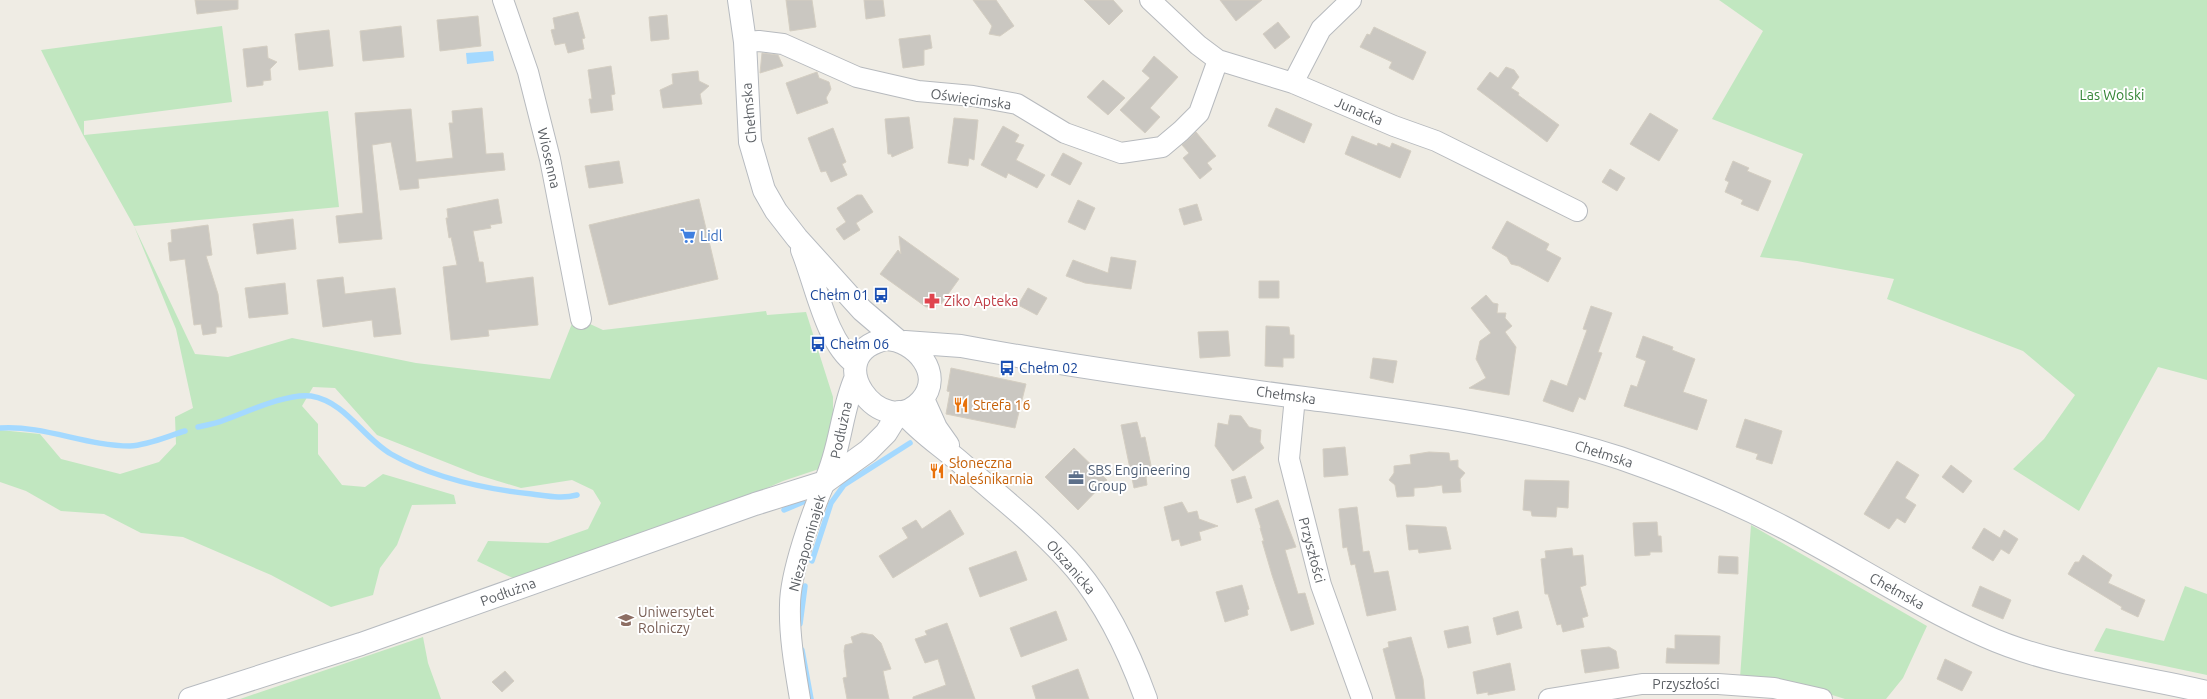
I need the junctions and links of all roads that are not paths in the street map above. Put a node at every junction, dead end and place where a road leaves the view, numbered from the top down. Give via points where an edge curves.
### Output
1 (503, 0) edge
2 (739, 0) edge
3 (1150, 0) edge
4 (1352, 0) edge
5 (744, 42) junction
6 (1218, 60) junction
7 (1293, 83) junction
8 (1577, 211) dead end
9 (797, 238) junction
10 (581, 319) dead end
11 (901, 341) junction
12 (961, 346) junction
13 (856, 370) junction
14 (928, 378) junction
15 (1295, 397) junction
16 (922, 399) junction
17 (901, 412) junction
18 (961, 462) junction
19 (825, 482) junction
20 (2207, 692) edge
21 (190, 699) edge
22 (800, 699) edge
23 (1146, 699) edge
24 (1362, 699) edge
25 (1549, 699) edge
26 (1822, 699) edge

1 - 10 street, Wiosenna via 528,72 550,159
2 - 5 street, Chełmska
3 - 6 street, Junacka
4 - 7 street via 1321,28
5 - 6 street, Oświęcimska via 783,44 858,77 903,88 1016,104 1065,133 1121,153 1162,147 1181,132 1199,113
5 - 9 street, Chełmska via 747,123 758,174 768,200
6 - 7 street, Junacka
7 - 8 street, Junacka via 1394,126 1454,148
9 - 11 street, Chełmska via 862,310
9 - 13 street, Chełmska via 835,338
11 - 12 street, Chełmska
11 - 13 street via 886,338 869,345
11 - 14 street via 925,361
12 - 14 street via 944,353 935,361
12 - 15 street, Chełmska
13 - 17 street via 859,387 872,402 881,409
13 - 19 street, Podłużna via 847,399 834,465
14 - 16 street via 927,392
15 - 20 street, Chełmska via 1527,432 1623,459 1704,490 1782,527 1910,599 1986,637 2037,656
15 - 24 street, Przyszłości via 1289,459 1321,585
16 - 17 street via 910,410
16 - 18 street, Olszanicka via 936,428
17 - 18 street, Olszanicka via 927,437
17 - 19 street, Podłużna via 886,433 868,450
18 - 23 street, Olszanicka via 1052,543 1076,568 1115,626 1132,660
19 - 21 street, Podłużna via 755,504 368,642
19 - 22 street, Niezapominajek via 796,569 790,605
25 - 26 street, Przyszłości via 1642,684 1710,684 1774,688

